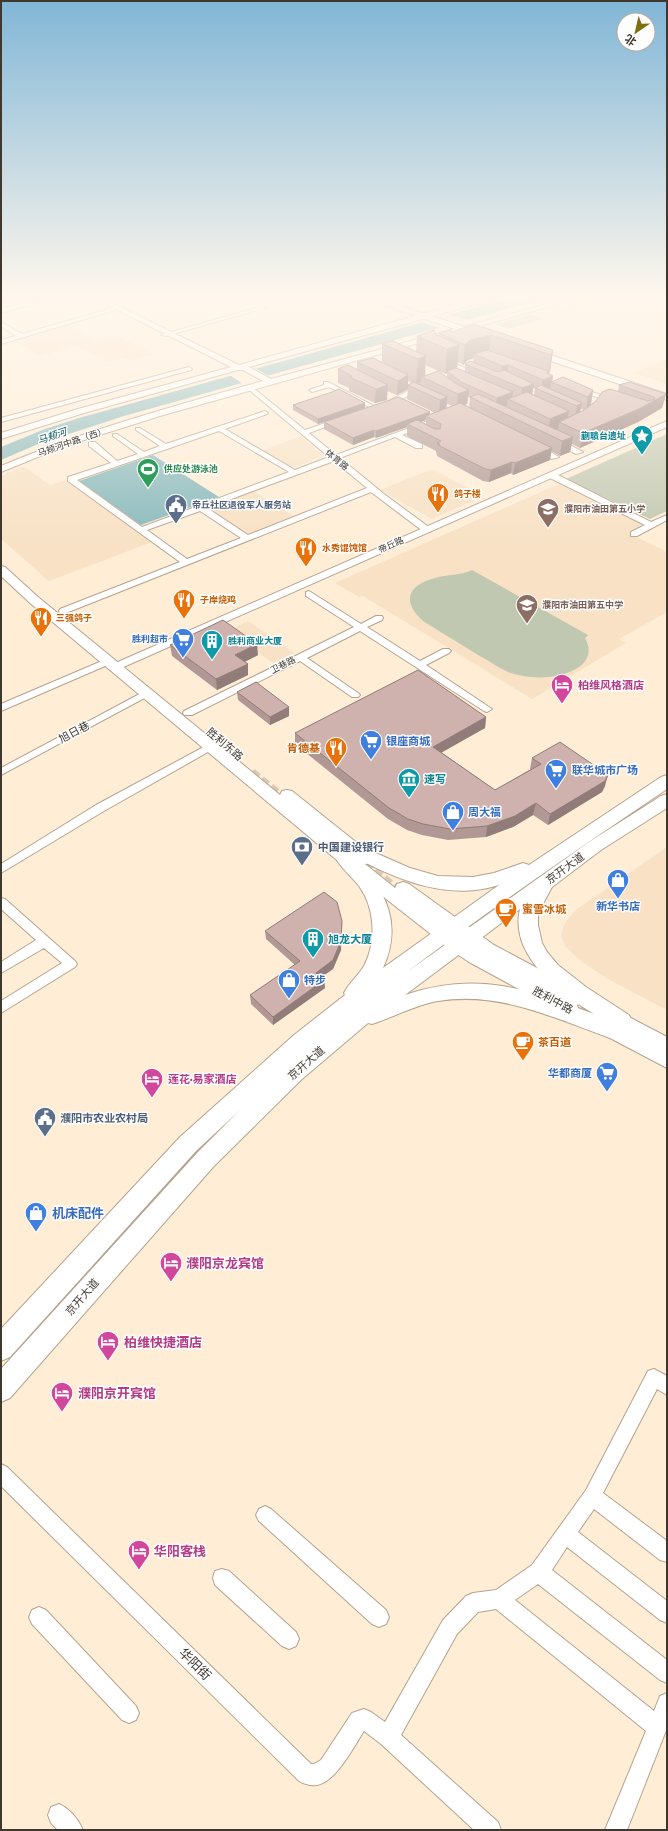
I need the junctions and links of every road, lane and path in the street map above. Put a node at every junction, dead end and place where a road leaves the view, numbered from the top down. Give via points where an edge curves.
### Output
1 (145, 380) edge
2 (195, 380) edge
3 (249, 380) edge
4 (265, 380) edge
5 (274, 380) edge
6 (620, 380) edge
7 (630, 380) edge
8 (269, 382) junction
9 (430, 383) edge
10 (255, 386) junction
11 (574, 387) edge
12 (312, 390) dead end
13 (667, 392) edge
14 (595, 395) junction
15 (667, 397) edge
16 (617, 403) edge
17 (597, 405) edge
18 (375, 408) junction
19 (368, 410) edge
20 (265, 413) dead end
21 (450, 414) edge
22 (346, 418) edge
23 (1, 420) edge
24 (667, 424) edge
25 (416, 427) junction
26 (220, 428) junction
27 (138, 429) dead end
28 (423, 431) edge
29 (304, 433) junction
30 (396, 434) junction
31 (555, 434) edge
32 (115, 435) dead end
33 (1, 436) edge
34 (92, 444) dead end
35 (529, 444) edge
36 (418, 446) dead end
37 (166, 447) junction
38 (579, 452) dead end
39 (144, 455) junction
40 (334, 457) junction
41 (555, 457) dead end
42 (117, 464) junction
43 (1, 469) edge
44 (294, 472) junction
45 (551, 475) junction
46 (372, 489) junction
47 (200, 507) junction
48 (667, 517) edge
49 (651, 525) junction
50 (140, 530) junction
51 (427, 530) junction
52 (634, 534) dead end
53 (247, 538) junction
54 (1, 557) edge
55 (186, 562) junction
56 (1, 570) edge
57 (309, 594) dead end
58 (63, 611) junction
59 (379, 618) dead end
60 (361, 627) junction
61 (446, 651) dead end
62 (300, 657) junction
63 (117, 664) junction
64 (420, 665) junction
65 (147, 693) junction
66 (355, 695) dead end
67 (1, 708) edge
68 (487, 709) dead end
69 (188, 713) junction
70 (211, 746) junction
71 (1, 772) edge
72 (667, 781) edge
73 (667, 800) edge
74 (350, 854) junction
75 (1, 869) edge
76 (545, 872) junction
77 (1, 902) edge
78 (455, 936) junction
79 (45, 941) junction
80 (1, 968) edge
81 (1, 1008) edge
82 (328, 1019) junction
83 (350, 1025) junction
84 (616, 1025) junction
85 (667, 1046) edge
86 (667, 1060) edge
87 (1, 1348) edge
88 (660, 1382) edge
89 (1, 1389) edge
90 (1, 1473) edge
91 (592, 1496) junction
92 (265, 1515) dead end
93 (565, 1534) junction
94 (667, 1553) edge
95 (539, 1572) junction
96 (222, 1578) dead end
97 (499, 1599) junction
98 (667, 1613) edge
99 (379, 1616) dead end
100 (39, 1618) dead end
101 (289, 1639) dead end
102 (667, 1673) edge
103 (667, 1703) edge
104 (129, 1712) dead end
105 (657, 1727) junction
106 (388, 1738) junction
107 (490, 1830) edge
108 (616, 1830) edge

1 - 23 street
2 - 33 street via 59,417
3 - 10 street
4 - 8 street
5 - 8 street, 马颊河中路（西）
6 - 15 main road
7 - 13 main road
8 - 10 street, 马颊河中路（西）
9 - 18 street via 398,400
10 - 29 street, 体育路
10 - 43 street, 马颊河中路（西） via 78,439
11 - 14 street
12 - 18 street via 328,384
14 - 16 street
14 - 17 street
18 - 19 street
20 - 26 street
21 - 25 street via 435,417
22 - 29 street
24 - 45 street, 帝丘路
25 - 28 street
25 - 30 street
26 - 37 street
26 - 44 street
27 - 37 street
29 - 40 street, 体育路
30 - 36 street
30 - 40 street
31 - 38 street via 548,437
32 - 39 street
34 - 42 street
35 - 41 street
37 - 39 street
39 - 42 street
40 - 44 street
40 - 46 street, 体育路
42 - 50 street via 71,479
44 - 47 street
45 - 49 street
45 - 51 street, 帝丘路
46 - 51 street, 体育路
46 - 53 street
47 - 50 street
47 - 53 street
48 - 49 street
49 - 52 street
50 - 55 street
51 - 63 street, 帝丘路
53 - 55 street
54 - 58 main road, 胜利东路
55 - 58 street
56 - 63 main road, 胜利东路
57 - 60 street
58 - 63 main road, 胜利东路
59 - 60 street, 卫巷路
60 - 62 street, 卫巷路
60 - 64 street
61 - 64 street
62 - 66 street
62 - 69 street, 卫巷路
63 - 65 main road, 胜利东路
63 - 67 street
63 - 69 main road, 胜利东路
64 - 68 street
65 - 70 main road, 胜利东路
65 - 71 street, 旭日巷
69 - 74 main road, 胜利东路
70 - 74 main road, 胜利东路
70 - 75 street via 100,808
72 - 76 main road, 京开大道
73 - 76 main road, 京开大道 via 595,846
74 - 76 main road via 429,881 472,884
74 - 78 main road, 胜利东路
74 - 82 main road via 376,900 382,932 374,966 366,979
76 - 78 main road, 京开大道
76 - 84 main road via 530,908 529,928 533,948 543,963 560,979
77 - 79 street
78 - 82 main road, 京开大道
78 - 83 main road, 京开大道
78 - 84 main road, 胜利中路 via 534,990
79 - 80 street
79 - 81 street via 71,964
82 - 87 main road, 京开大道 via 188,1144
83 - 84 main road via 438,993 484,990
83 - 89 main road, 京开大道 via 294,1072 206,1159
84 - 85 main road, 胜利中路
84 - 86 main road, 胜利中路
88 - 91 street
90 - 106 street, 华阳街 via 306,1774 317,1775 328,1767 359,1720 364,1719
91 - 93 street
91 - 94 street
92 - 99 street
93 - 95 street
93 - 98 street
95 - 97 street
95 - 102 street
96 - 101 street
97 - 105 street
97 - 106 street via 473,1603 450,1627
100 - 104 street
103 - 105 street
105 - 108 street
106 - 107 street, 华阳街

